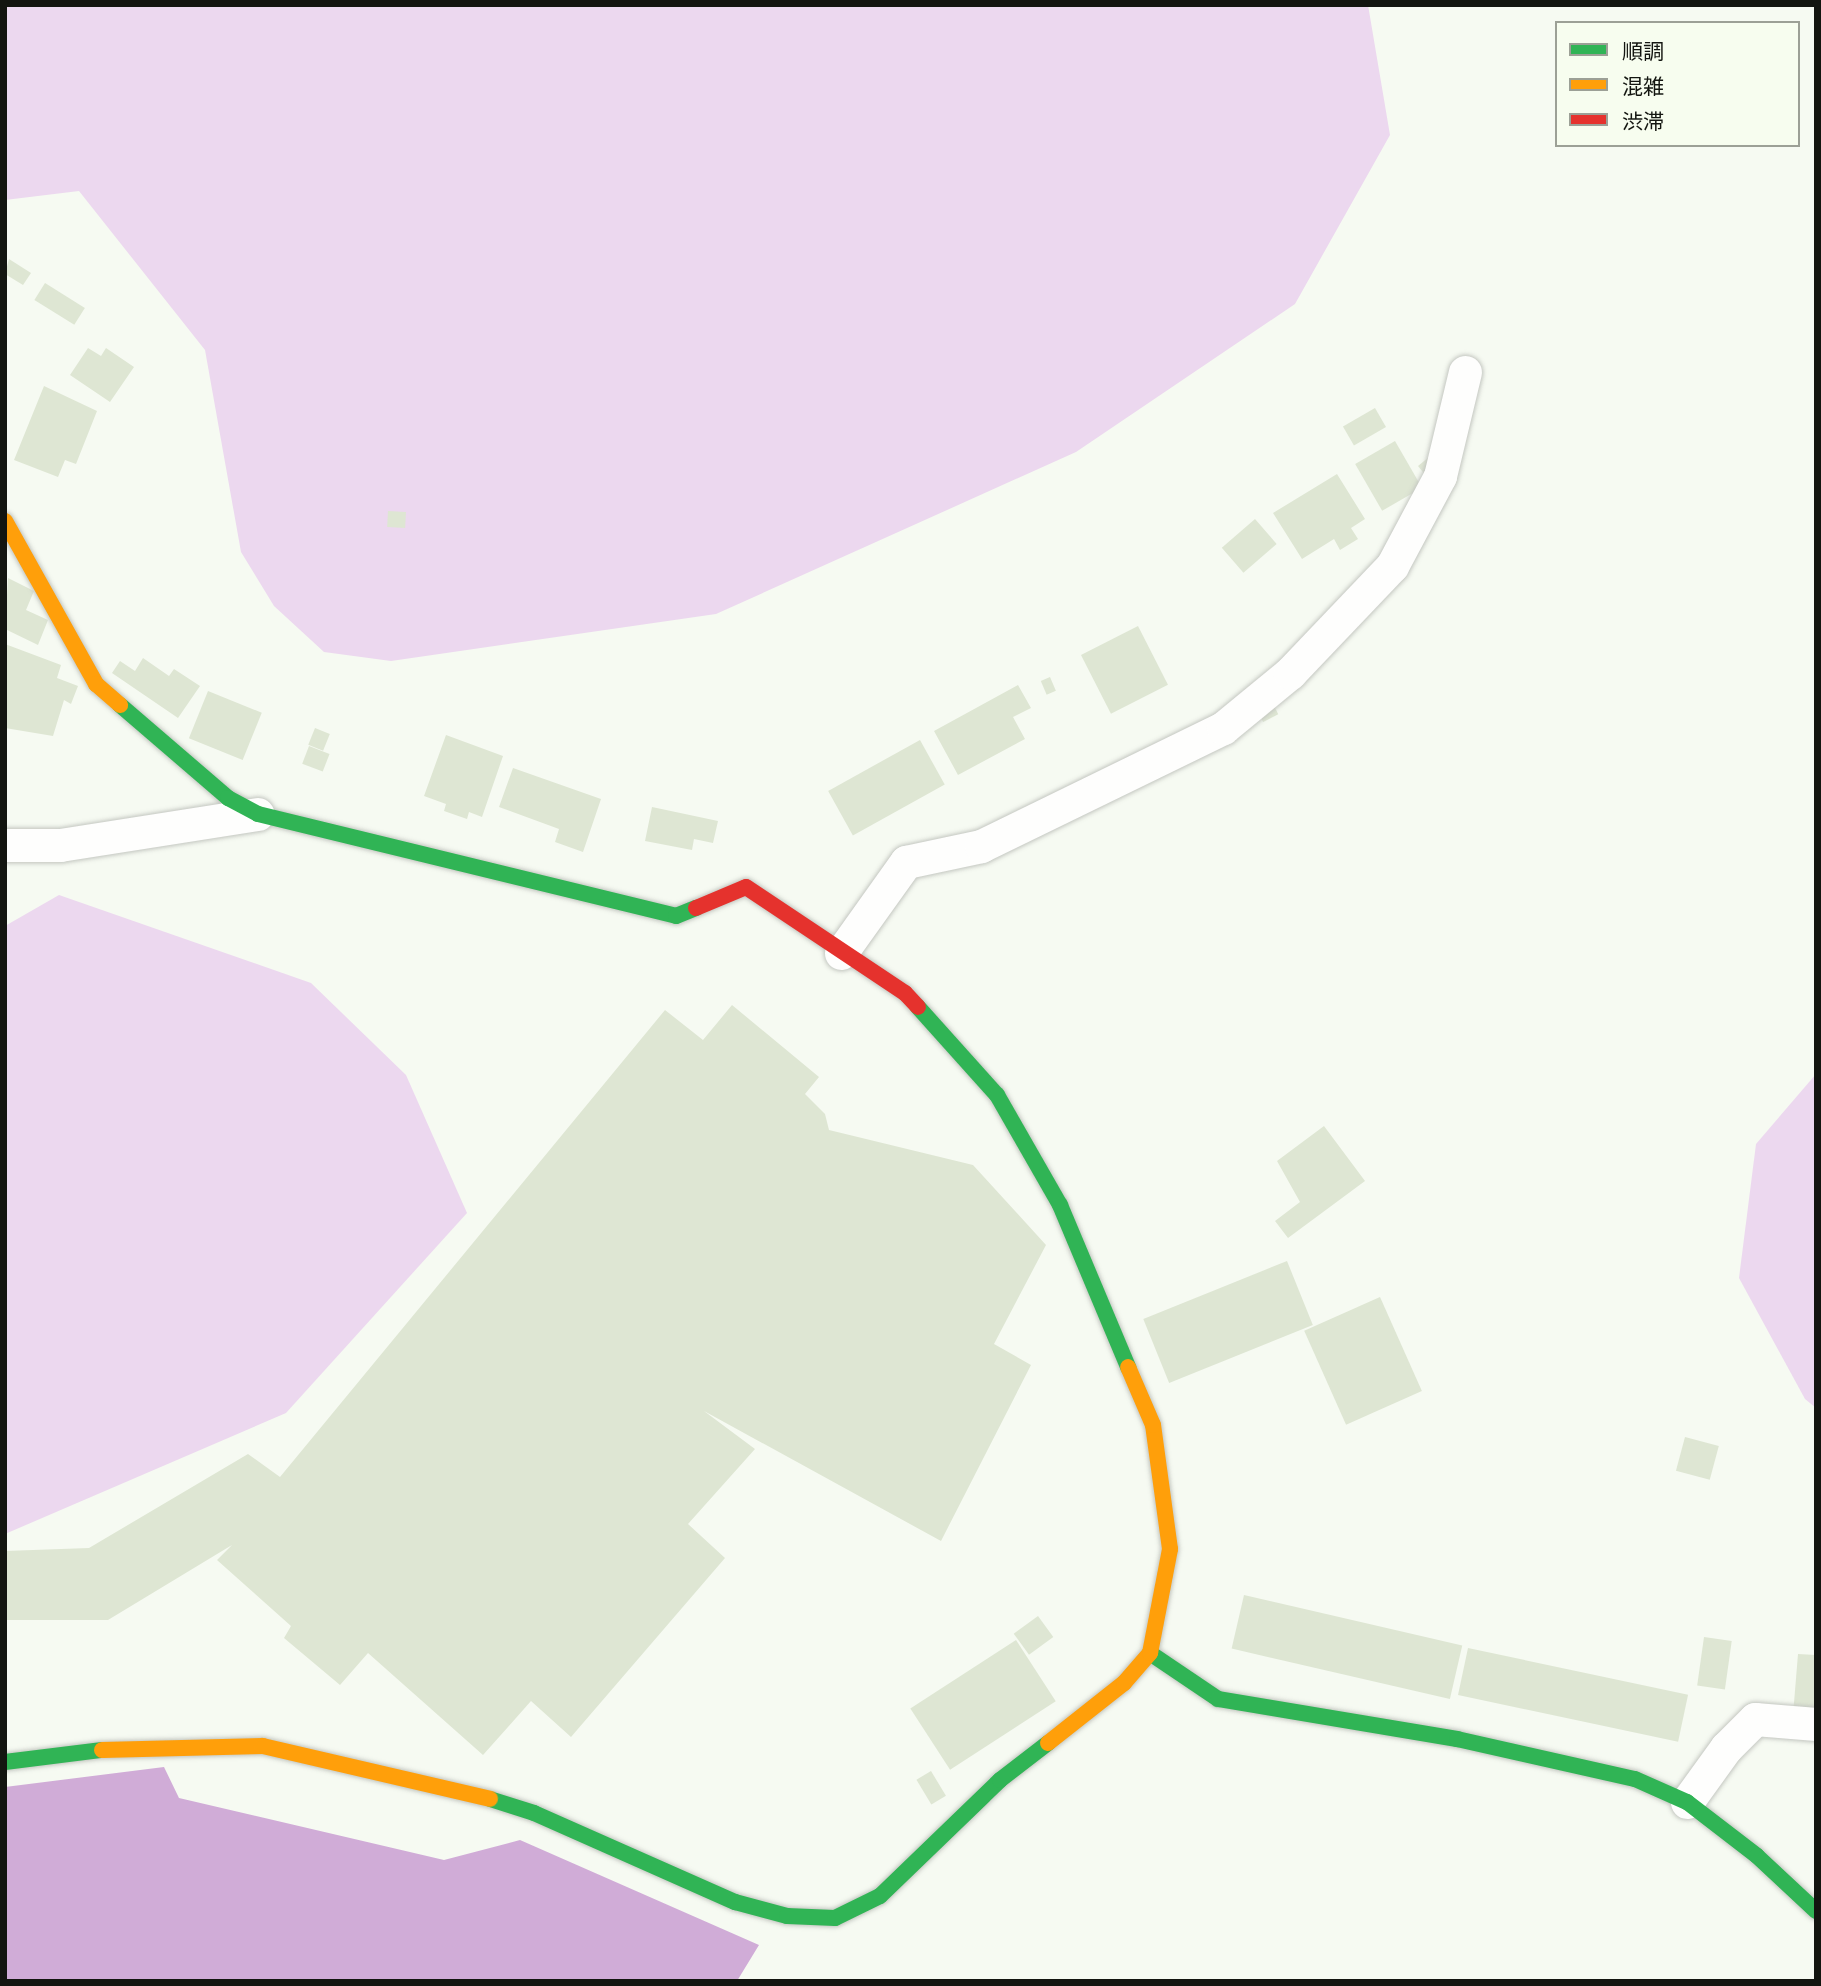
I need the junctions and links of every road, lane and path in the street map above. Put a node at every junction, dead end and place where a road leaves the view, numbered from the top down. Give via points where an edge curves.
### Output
1 (1465, 372) dead end
2 (5, 521) edge
3 (258, 814) junction
4 (5, 845) edge
5 (841, 953) junction
6 (1150, 1653) junction
7 (1816, 1724) edge
8 (5, 1762) edge
9 (1687, 1802) junction
10 (1816, 1911) edge

1 - 5 street via 1440,476 1392,566 1290,673 1223,728 1199,740 981,846 906,862
2 - 3 street via 96,684 228,798
3 - 4 street via 61,845
3 - 5 street via 676,916 746,887
5 - 6 street via 905,993 997,1095 1060,1205 1153,1426 1170,1549
6 - 8 street via 1124,1683 1000,1780 880,1896 835,1918 787,1916 735,1902 534,1813 460,1790 263,1746 68,1751
6 - 9 street via 1218,1699 1562,1759 1635,1779
7 - 9 street via 1755,1719 1726,1748
9 - 10 street via 1757,1856

